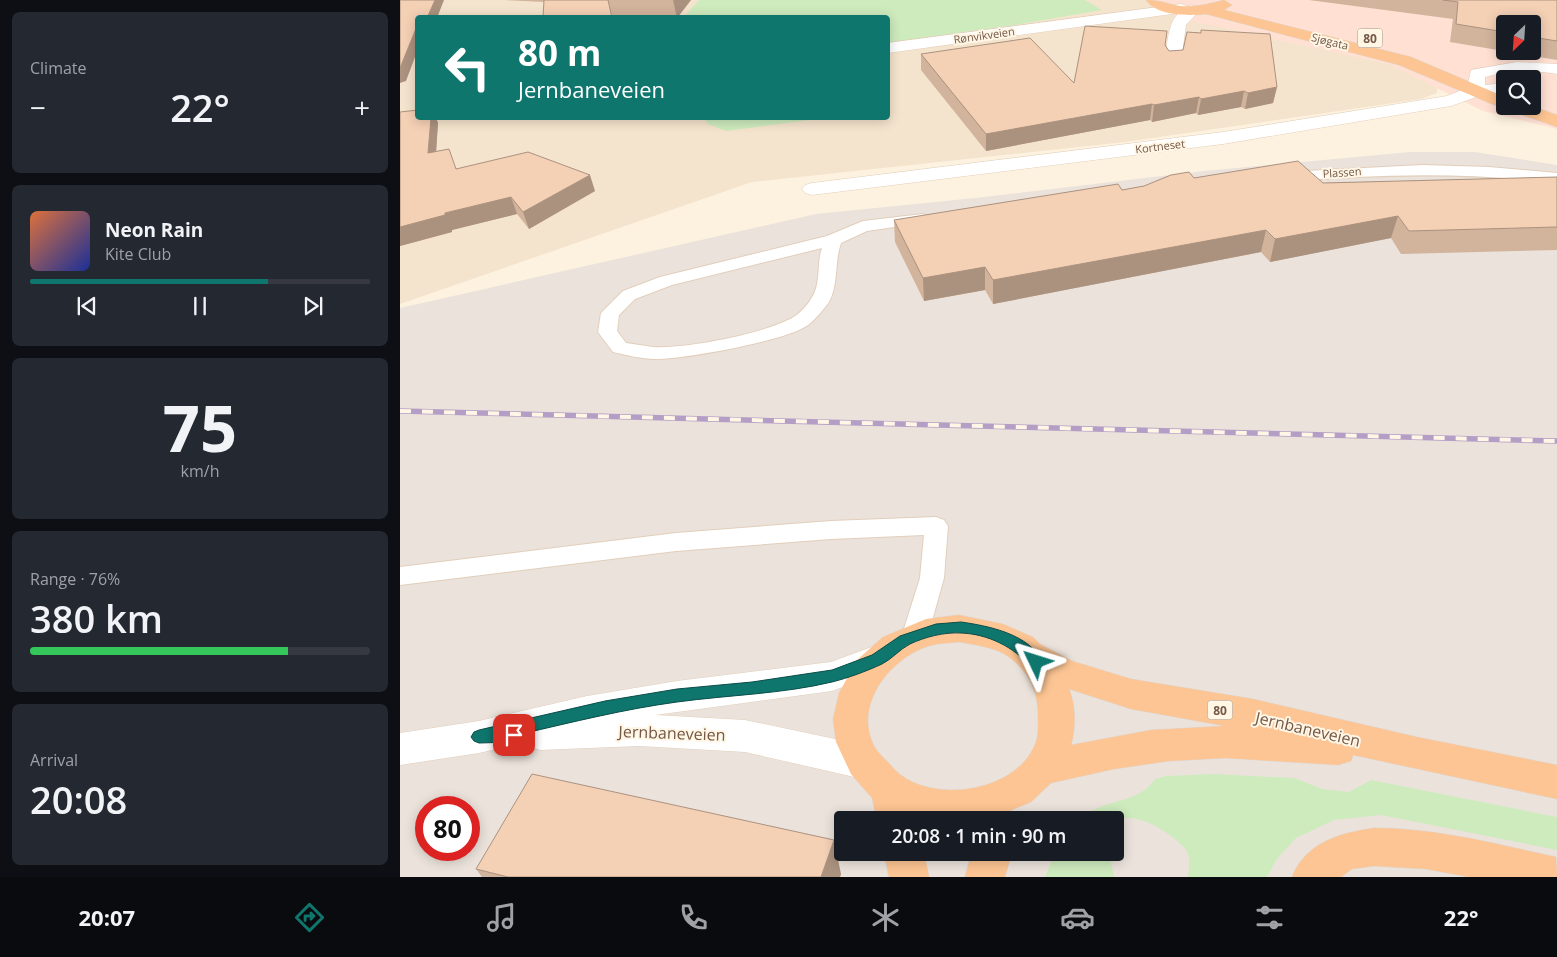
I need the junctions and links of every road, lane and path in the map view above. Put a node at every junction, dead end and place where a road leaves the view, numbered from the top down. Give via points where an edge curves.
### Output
1 (1145, 0) edge
2 (1154, 0) edge
3 (1231, 0) edge
4 (1193, 10) junction
5 (1080, 21) junction
6 (890, 48) edge
7 (1172, 61) edge
8 (1557, 69) edge
9 (1467, 74) junction
10 (1557, 75) edge
11 (1541, 78) edge
12 (1496, 84) edge
13 (1496, 96) edge
14 (1541, 102) edge
15 (1557, 108) edge
16 (1540, 115) edge
17 (1557, 121) edge
18 (1266, 178) edge
19 (1557, 178) edge
20 (812, 189) dead end
21 (943, 217) edge
22 (833, 240) junction
23 (400, 576) edge
24 (915, 635) junction
25 (1028, 653) junction
26 (877, 660) junction
27 (479, 737) junction
28 (400, 749) edge
29 (1417, 754) junction
30 (1557, 782) edge
31 (882, 790) edge
32 (1021, 792) edge
33 (906, 861) edge
34 (989, 861) edge
35 (1312, 876) edge
36 (909, 877) edge
37 (985, 877) edge
38 (1556, 877) edge

1 - 5 street, Rønvikveien
2 - 4 highway, 80 via 1167,7
3 - 4 highway, 80 via 1223,6
3 - 9 highway, Sjøgata / 80 via 1264,12 1375,39
4 - 5 street, Rønvikveien
4 - 7 street via 1178,24
4 - 9 highway, Sjøgata / 80 via 1404,61 1449,78
5 - 6 street, Rønvikveien
8 - 9 street via 1512,67
9 - 12 street, Kortneset
9 - 13 highway, Sjøgata / 80
9 - 20 street, Kortneset via 1451,102 1223,138
10 - 11 street
14 - 15 highway
16 - 17 highway
18 - 19 lane, Plassen via 1453,168
21 - 22 lane via 863,226
22 - 22 lane via 666,281 629,294 610,313 607,332 620,348 654,353 699,349 779,331 801,321 820,301 829,276 827,259
23 - 24 lane via 676,542 936,526 932,578
24 - 25 highway, Jernbaneveien / 80 via 936,629 985,631
24 - 26 highway, Jernbaneveien / 80
25 - 29 highway, Jernbaneveien / 80 via 1062,672 1131,694 1253,715
25 - 32 highway, Jernbaneveien / 80 via 1044,672 1055,694 1058,719 1054,744
26 - 27 street, Jernbaneveien via 832,676 605,708
26 - 31 highway, Jernbaneveien / 80 via 855,697 851,719 854,741
27 - 28 street, Jernbaneveien
27 - 31 street, Jernbaneveien via 639,730 745,736
29 - 30 highway, Jernbaneveien / 80
29 - 32 highway, Jernbaneveien / 80 via 1257,744 1190,743 1134,748
31 - 32 highway, Jernbaneveien / 80 via 917,803 952,809 987,805
33 - 36 highway
34 - 37 highway
35 - 38 highway via 1326,863 1352,850 1388,846 1428,850

